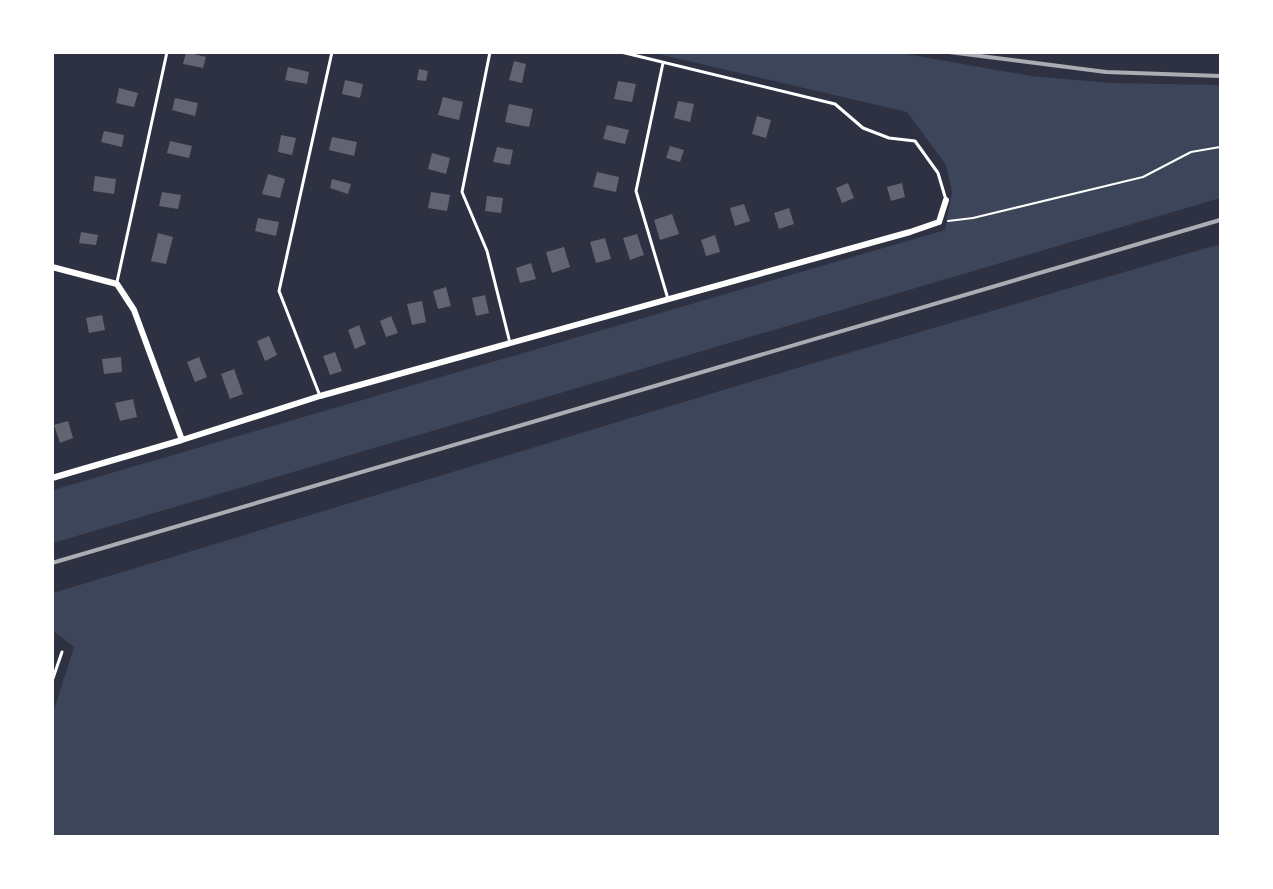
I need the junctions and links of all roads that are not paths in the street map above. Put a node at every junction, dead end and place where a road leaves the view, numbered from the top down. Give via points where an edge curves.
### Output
1 (167, 52) edge
2 (332, 52) edge
3 (490, 52) edge
4 (621, 52) edge
5 (663, 63) junction
6 (946, 200) joint
7 (52, 267) edge
8 (117, 284) junction
9 (668, 299) junction
10 (510, 344) junction
11 (320, 396) junction
12 (182, 440) junction
13 (52, 477) edge
14 (62, 652) dead end
15 (52, 681) edge

1 - 8 lane
2 - 11 lane via 279,291
3 - 10 lane via 462,192 487,251
4 - 5 lane
5 - 6 lane via 835,104 863,128 889,138 915,141 938,173
5 - 9 lane via 636,191
6 - 9 street via 939,222
7 - 8 street
8 - 12 street via 134,310
9 - 10 street
10 - 11 street
11 - 12 street
12 - 13 street
14 - 15 lane

